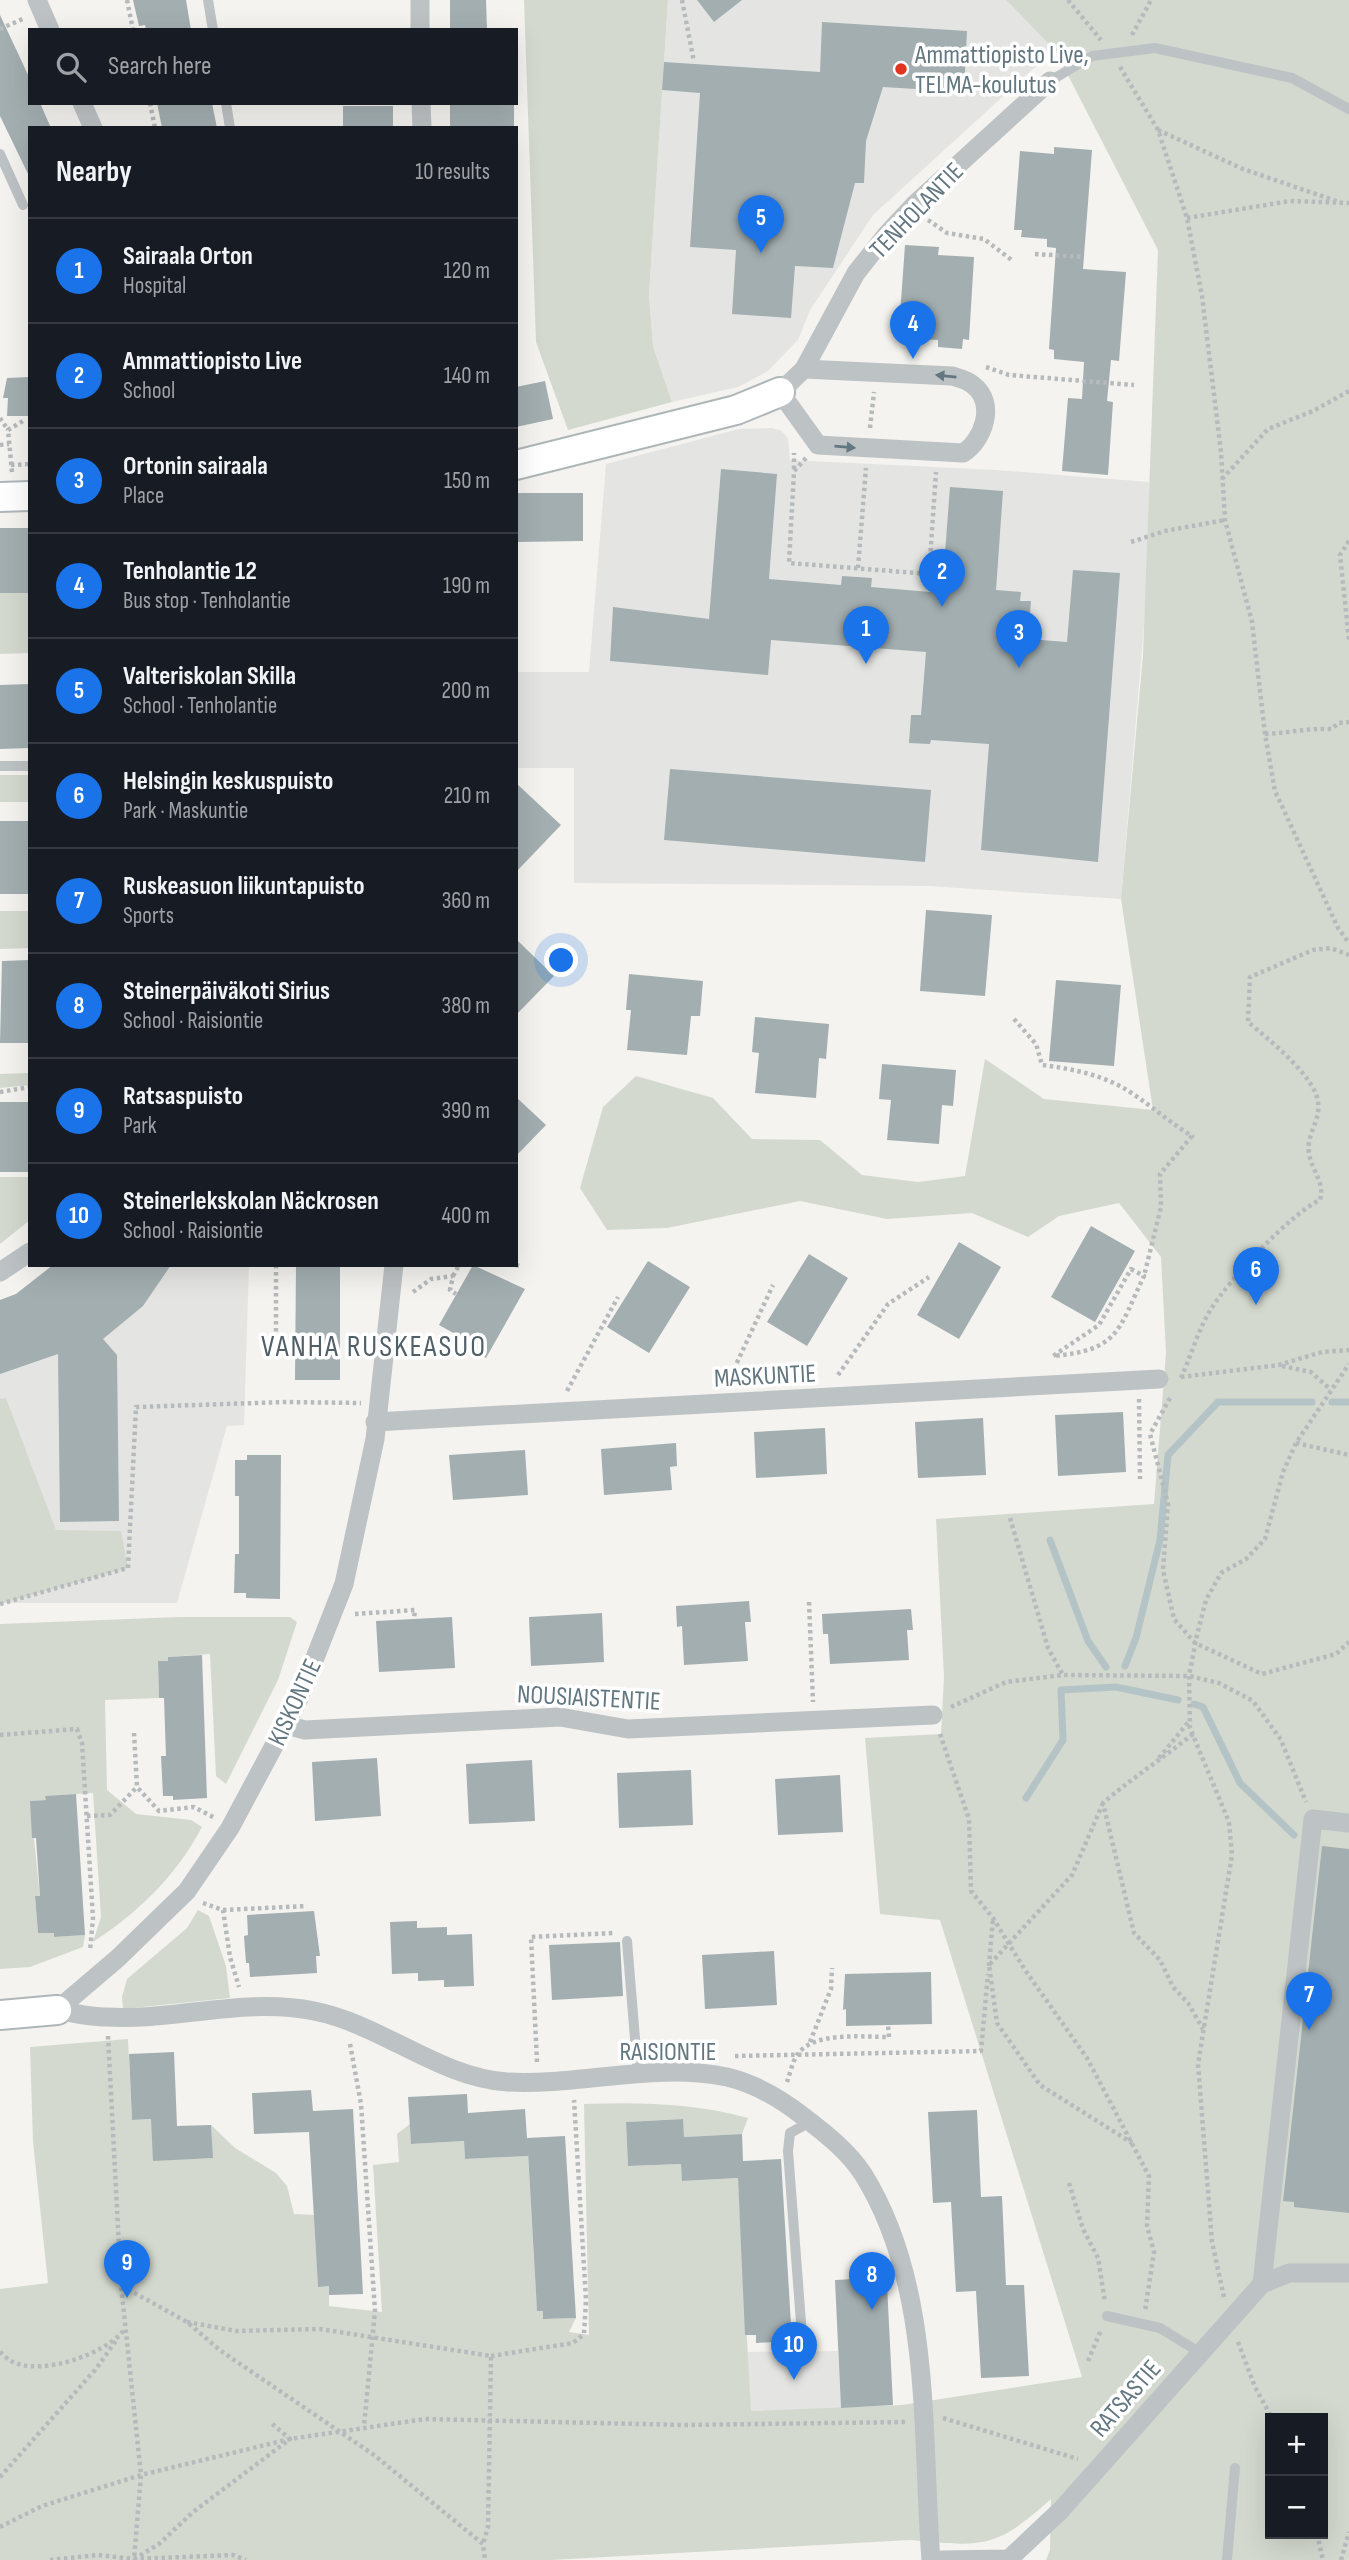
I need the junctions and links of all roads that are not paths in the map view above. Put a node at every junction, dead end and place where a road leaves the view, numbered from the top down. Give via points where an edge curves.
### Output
1 (208, 0) edge
2 (419, 0) edge
3 (43, 3) edge
4 (49, 28) edge
5 (213, 28) edge
6 (420, 28) edge
7 (1051, 81) joint
8 (83, 105) edge
9 (226, 105) edge
10 (421, 105) edge
11 (1349, 109) edge
12 (92, 126) edge
13 (230, 126) edge
14 (422, 126) edge
15 (0, 154) edge
16 (23, 205) dead end
17 (804, 369) junction
18 (780, 391) junction
19 (518, 464) edge
20 (0, 766) edge
21 (28, 766) edge
22 (28, 1253) edge
23 (394, 1267) edge
24 (0, 1272) edge
25 (1149, 1380) road end
26 (375, 1422) junction
27 (933, 1715) road end
28 (286, 1725) junction
29 (1349, 1823) edge
30 (627, 1941) road end
31 (57, 2010) junction
32 (0, 2015) edge
33 (638, 2076) junction
34 (810, 2122) junction
35 (1349, 2273) edge
36 (1262, 2284) junction
37 (1107, 2316) road end
38 (803, 2349) dead end
39 (1199, 2352) junction
40 (1235, 2468) dead end
41 (931, 2560) edge
42 (942, 2560) edge
43 (1227, 2560) edge

1 - 5 lane
2 - 6 street
3 - 4 street
7 - 11 lane, TENHOLANTIE via 1091,56 1155,48 1292,78
7 - 17 street, TENHOLANTIE via 915,204 856,273
8 - 12 street
9 - 13 lane
10 - 14 street
15 - 16 lane
17 - 18 street, TENHOLANTIE
18 -> 17 street via 818,445 963,453 975,446 983,433 984,408 976,386 952,376
18 - 19 street, TENHOLANTIE via 736,410
20 - 21 lane
22 - 24 street
23 - 26 street, KISKONTIE
25 - 26 street, MASKUNTIE
26 - 28 street, KISKONTIE via 344,1584
27 - 28 street, NOUSIAISTENTIE via 628,1729 560,1717 305,1730
28 - 31 street, KISKONTIE via 230,1828 187,1891
29 - 36 street via 1313,1819
30 - 33 lane
31 - 32 street
31 - 33 street, RAISIONTIE via 107,2018 245,2008 311,2010 347,2019 474,2077 508,2082
33 - 34 street, RAISIONTIE via 691,2073 727,2077 780,2099
34 - 38 lane via 790,2133 788,2151
34 - 41 street, RAISIONTIE via 839,2145 861,2172 895,2240 904,2271 922,2417
35 - 36 street, RATSASTIE via 1289,2273
36 - 39 street, RATSASTIE
37 - 39 lane via 1160,2328
39 - 42 street, RATSASTIE via 1102,2466 1009,2559
40 - 43 lane

